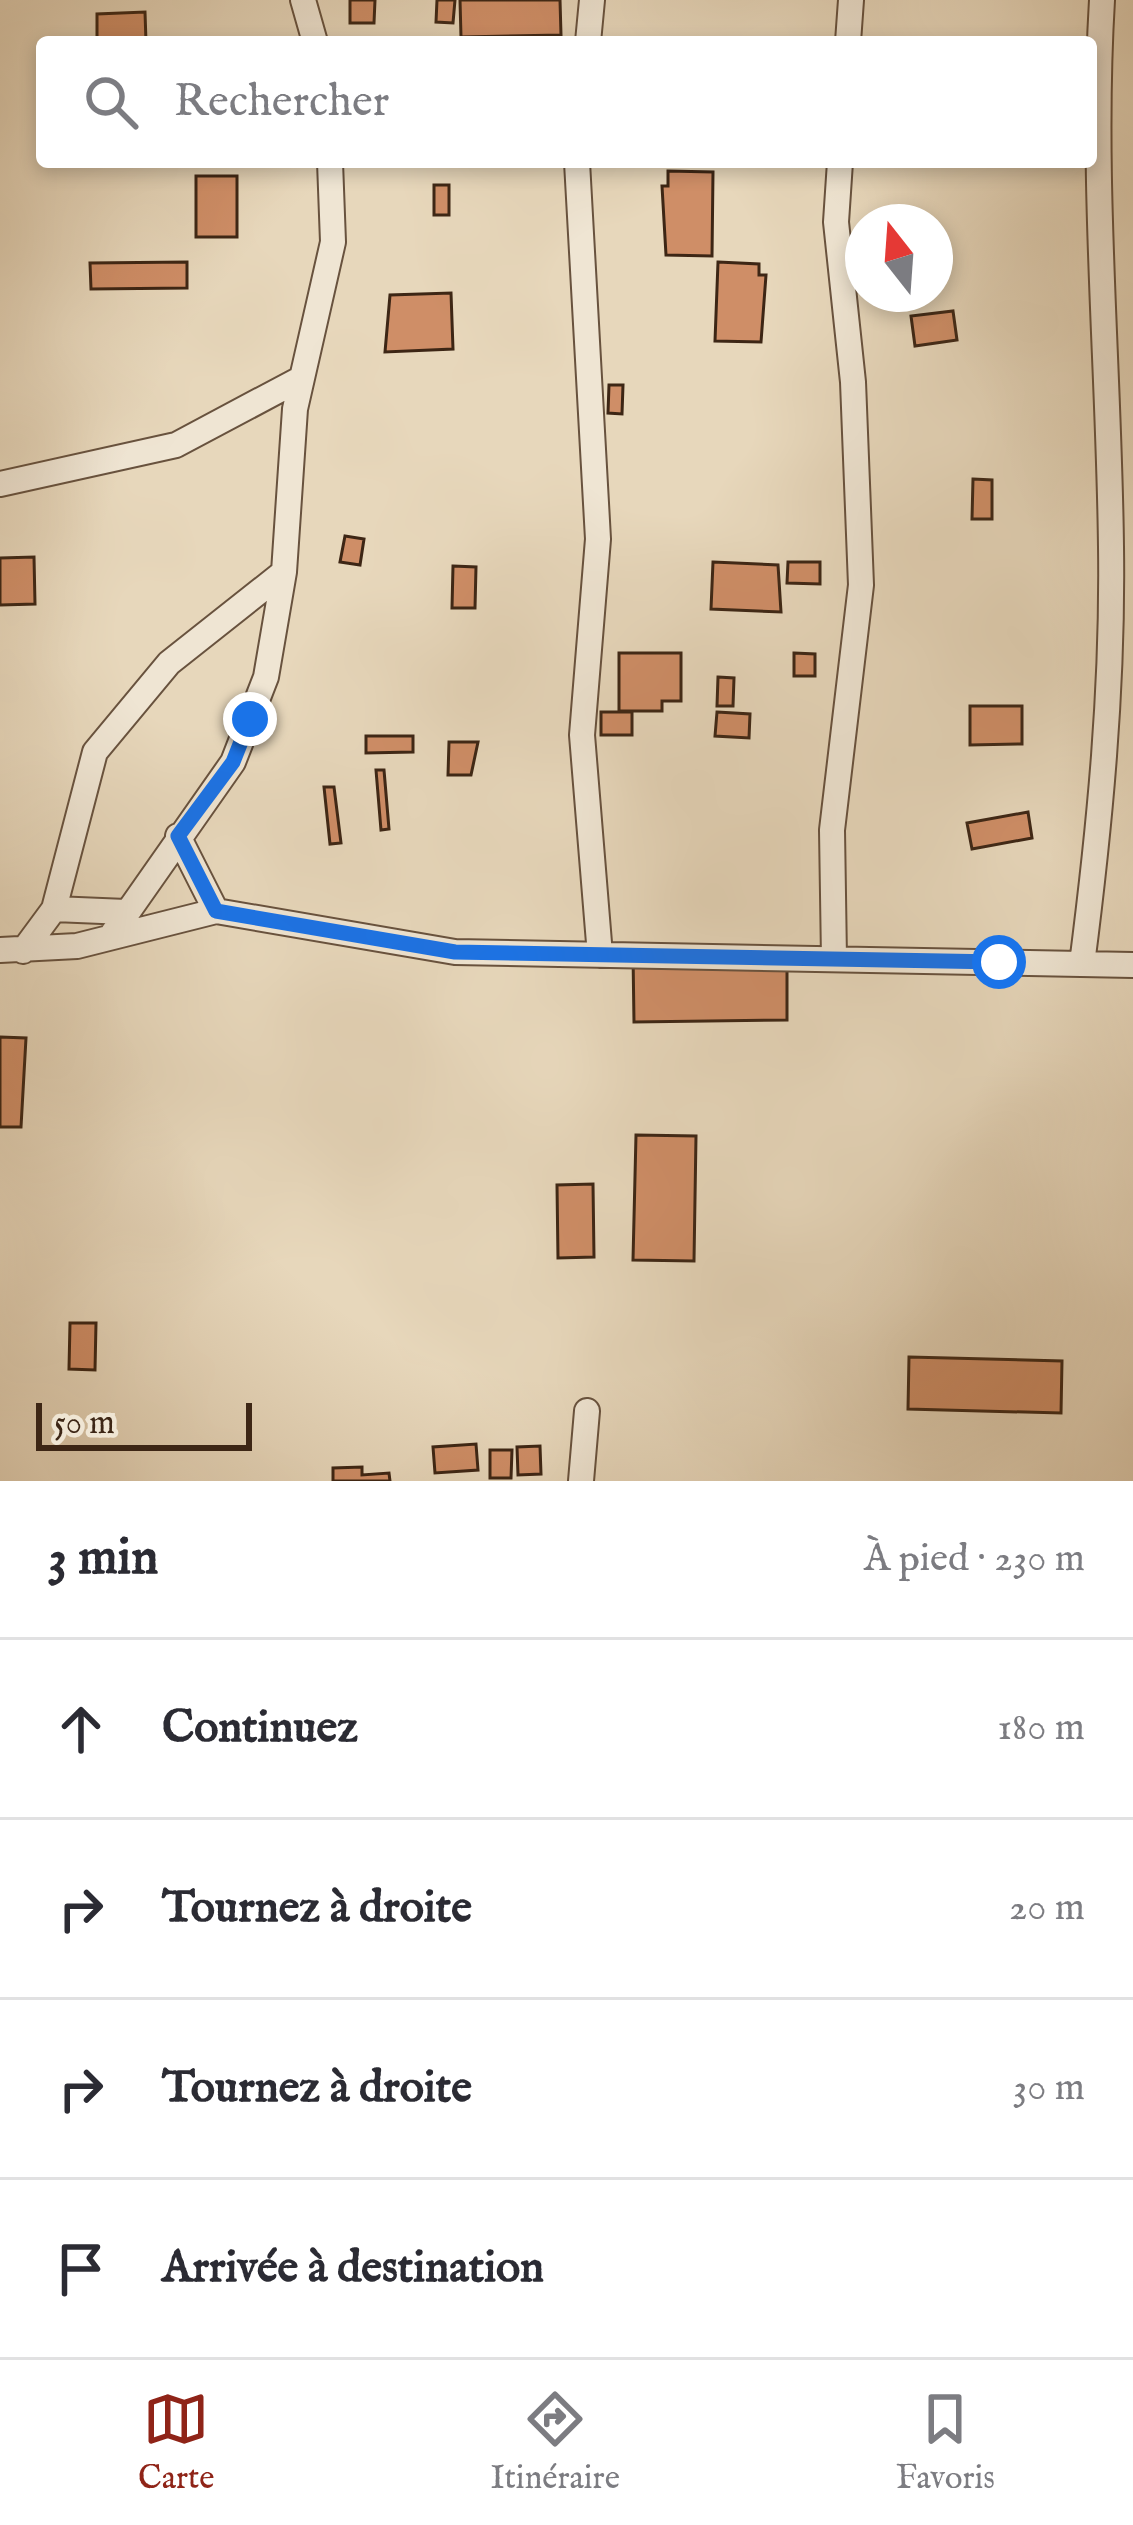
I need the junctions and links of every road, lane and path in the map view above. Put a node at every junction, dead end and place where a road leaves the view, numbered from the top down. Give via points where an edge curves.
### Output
1 (303, 0) edge
2 (592, 0) edge
3 (851, 0) edge
4 (1102, 0) edge
5 (313, 36) edge
6 (589, 36) edge
7 (848, 36) edge
8 (1097, 72) edge
9 (1097, 116) edge
10 (330, 168) edge
11 (577, 168) edge
12 (840, 168) edge
13 (302, 378) junction
14 (0, 484) edge
15 (284, 572) junction
16 (178, 836) junction
17 (54, 910) junction
18 (216, 911) junction
19 (127, 912) junction
20 (111, 936) junction
21 (12, 951) edge
22 (600, 955) junction
23 (834, 959) junction
24 (1082, 964) junction
25 (1133, 965) edge
26 (587, 1411) dead end
27 (581, 1481) edge

1 - 5 street
2 - 6 street
3 - 7 street
4 - 8 street
9 - 24 street via 1112,551 1108,747
10 - 13 street via 332,242
11 - 22 street via 598,539 582,734
12 - 23 street via 836,221 861,585 832,830
13 - 14 street via 176,445
13 - 15 street
15 - 16 street via 266,677 233,762
15 - 17 street via 169,663 95,752
16 - 18 street
16 - 19 street
17 - 19 street
17 - 21 street
18 - 20 street
18 - 22 street via 455,952
19 - 20 street
20 - 21 street
22 - 23 street
23 - 24 street
24 - 25 street
26 - 27 street

